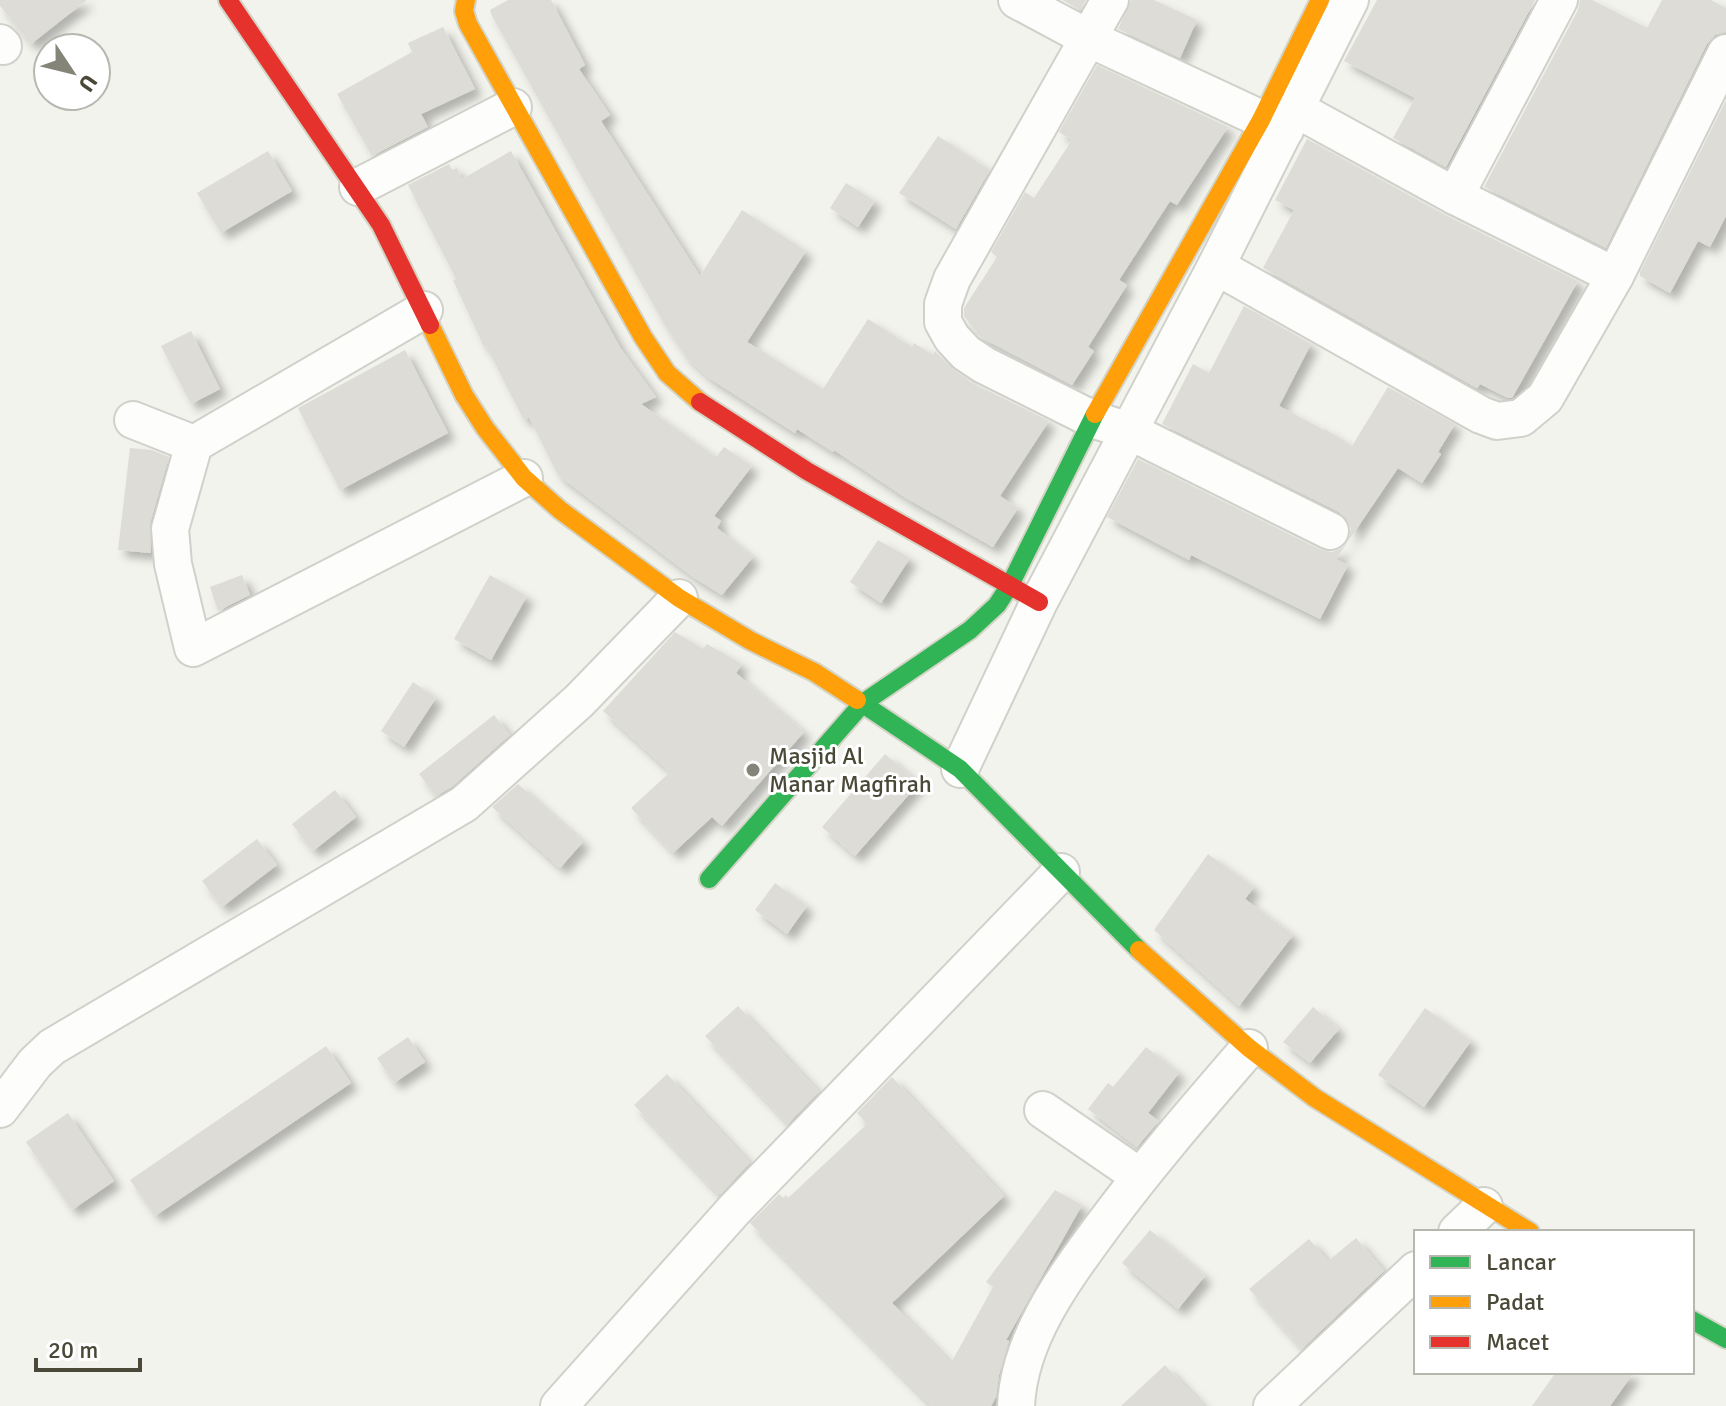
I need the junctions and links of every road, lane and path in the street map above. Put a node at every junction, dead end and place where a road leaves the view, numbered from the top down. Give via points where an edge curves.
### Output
1 (228, 0) edge
2 (466, 0) edge
3 (1017, 0) edge
4 (1110, 0) edge
5 (1320, 0) edge
6 (1350, 0) edge
7 (1559, 0) edge
8 (1090, 39) junction
9 (1726, 53) edge
10 (513, 107) junction
11 (1281, 120) junction
12 (358, 187) junction
13 (1455, 196) junction
14 (1216, 266) junction
15 (1615, 276) junction
16 (424, 310) junction
17 (1092, 419) junction
18 (133, 420) dead end
19 (1129, 431) junction
20 (194, 444) junction
21 (524, 478) junction
22 (1330, 531) dead end
23 (1024, 594) junction
24 (679, 598) junction
25 (863, 703) junction
26 (960, 769) junction
27 (1061, 872) junction
28 (709, 879) dead end
29 (1249, 1048) junction
30 (0, 1109) edge
31 (1043, 1110) dead end
32 (1139, 1176) junction
33 (1484, 1206) junction
34 (1459, 1230) edge
35 (1526, 1230) edge
36 (1414, 1272) edge
37 (1694, 1321) edge
38 (1726, 1339) edge
39 (559, 1406) edge
40 (1016, 1406) edge
41 (1272, 1406) edge

1 - 12 street
2 - 10 street via 468,24
3 - 8 street
4 - 8 street
5 - 11 street
6 - 11 street
7 - 13 street
8 - 11 street
8 - 17 street via 952,279 943,322 966,353 984,365
9 - 15 street
10 - 12 street
10 - 23 street via 667,373 694,398 807,471
11 - 13 street
11 - 14 street
11 - 17 street
12 - 16 street
13 - 15 street
14 - 15 street via 1497,421 1521,418 1545,398
14 - 19 street
16 - 20 street
16 - 21 street via 464,395
17 - 19 street
17 - 23 street
18 - 20 street
19 - 22 street
19 - 23 street
20 - 21 street via 170,529 193,648
21 - 24 street
23 - 25 street via 997,605 970,630
23 - 26 street
24 - 25 street
24 - 30 street via 579,701 464,804 52,1047
25 - 26 street
25 - 28 street
26 - 27 street
27 - 29 street via 1125,938
27 - 39 street via 734,1210
29 - 32 street
29 - 33 street via 1315,1098
31 - 32 street
32 - 40 street via 1040,1319 1017,1384
33 - 34 street
33 - 35 street
36 - 41 street
37 - 38 street

